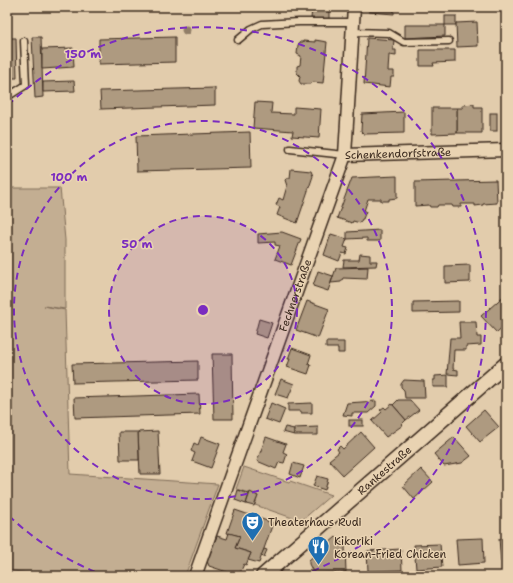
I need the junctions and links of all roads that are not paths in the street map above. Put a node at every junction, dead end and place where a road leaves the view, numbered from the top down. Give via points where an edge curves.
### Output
1 (354, 7) edge
2 (353, 27) junction
3 (238, 40) dead end
4 (24, 41) dead end
5 (449, 41) dead end
6 (7, 97) edge
7 (290, 150) dead end
8 (506, 150) edge
9 (345, 155) junction
10 (506, 364) edge
11 (195, 576) edge
12 (263, 576) edge

1 - 2 street, Fechnerstraße
2 - 3 lane via 299,22 262,24
2 - 5 lane via 389,33 404,42
2 - 9 street, Fechnerstraße
4 - 6 lane via 26,85
7 - 9 lane, Schenkendorfstraße
8 - 9 street, Schenkendorfstraße
9 - 11 street, Fechnerstraße
10 - 12 street, Rankestraße

